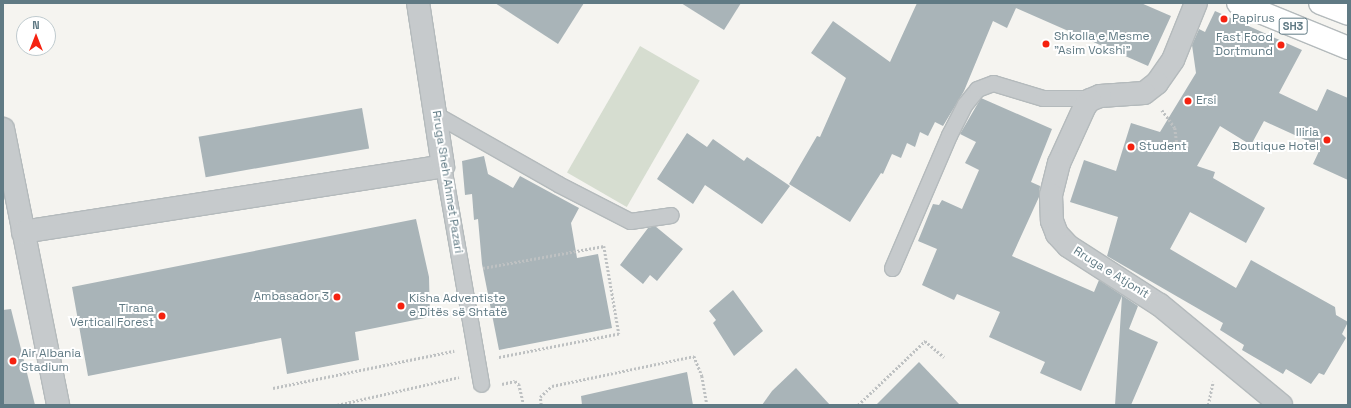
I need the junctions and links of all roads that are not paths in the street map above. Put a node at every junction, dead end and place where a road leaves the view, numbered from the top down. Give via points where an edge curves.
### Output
1 (418, 3) edge
2 (1196, 3) edge
3 (1238, 3) edge
4 (1320, 3) edge
5 (1348, 14) edge
6 (1348, 48) edge
7 (1093, 98) junction
8 (435, 114) junction
9 (3, 129) edge
10 (443, 166) junction
11 (671, 215) dead end
12 (23, 232) junction
13 (892, 268) dead end
14 (479, 373) road end
15 (58, 405) edge
16 (1281, 405) edge

1 - 8 street, Rruga Sheh Ahmet Pazari
2 - 7 street via 1173,60 1163,76 1148,90 1134,95
3 - 6 main road, SH3
4 - 5 main road
7 - 13 lane via 1043,98 993,83 977,89 965,104 949,135
7 - 16 street, Rruga e Atjonit via 1084,106 1069,137 1054,180 1051,216 1057,234 1071,249 1139,290 1177,318
8 - 10 street, Rruga Sheh Ahmet Pazari
8 - 11 lane via 558,184 630,221
9 - 12 street
10 - 12 street
10 - 14 lane, Rruga Sheh Ahmet Pazari
12 - 15 street

